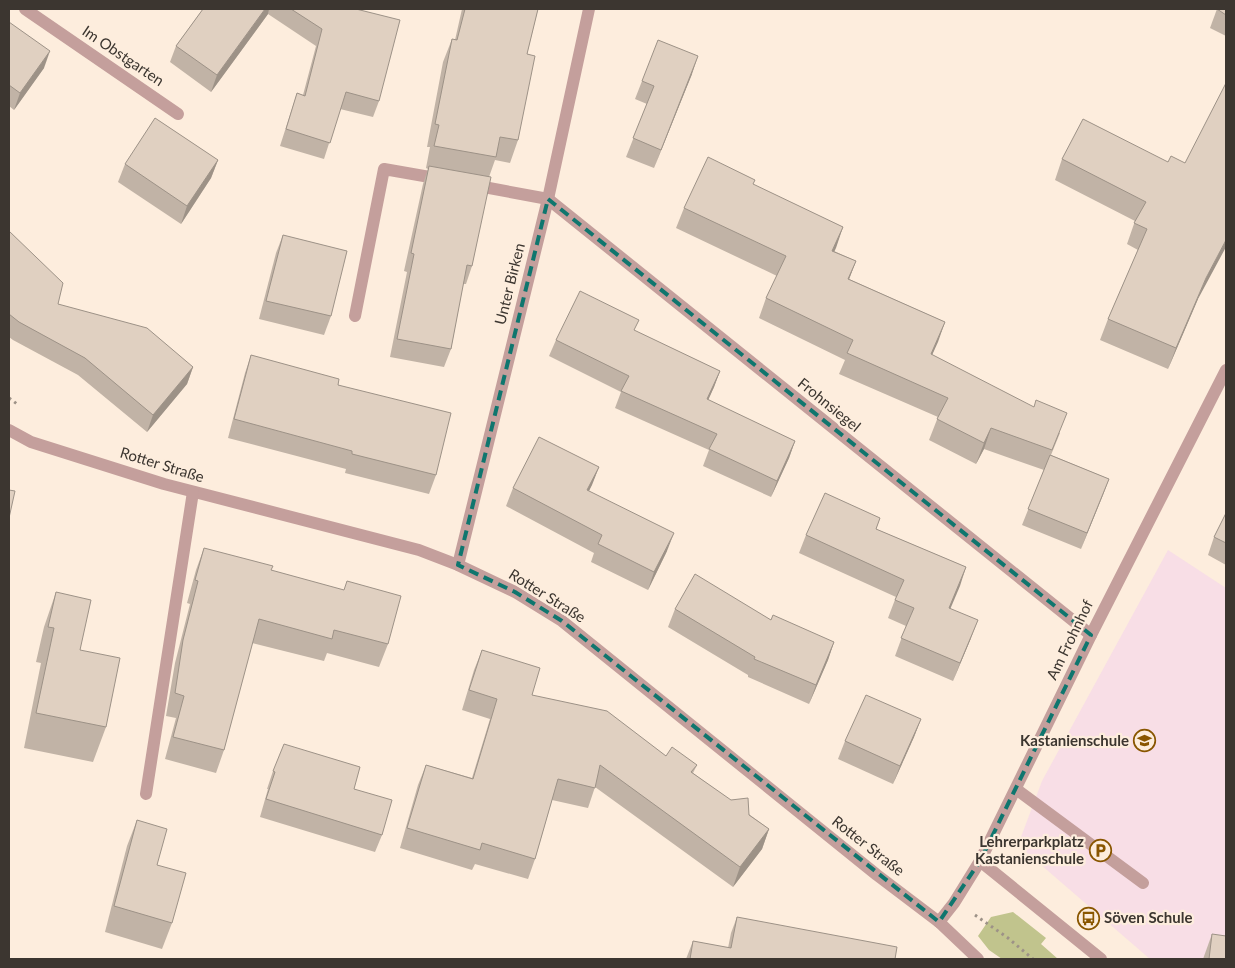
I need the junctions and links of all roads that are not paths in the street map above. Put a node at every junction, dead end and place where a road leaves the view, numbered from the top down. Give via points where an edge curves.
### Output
1 (25, 9) edge
2 (590, 9) edge
3 (178, 114) dead end
4 (548, 199) junction
5 (355, 316) dead end
6 (1226, 370) edge
7 (9, 430) edge
8 (194, 492) junction
9 (458, 565) junction
10 (1091, 635) junction
11 (1016, 789) junction
12 (146, 794) dead end
13 (980, 861) junction
14 (1143, 883) dead end
15 (939, 922) junction
16 (978, 959) edge
17 (1101, 959) edge

1 - 3 street, Im Obstgarten
2 - 4 street, Unter Birken
4 - 5 street via 384,169
4 - 9 street, Unter Birken
4 - 10 street, Frohnsiegel
6 - 10 street, Am Frohnhof
7 - 8 street, Rotter Straße via 31,442
8 - 9 street, Rotter Straße via 419,550
8 - 12 street
9 - 15 street, Rotter Straße via 515,592 562,622
10 - 11 street, Am Frohnhof
11 - 13 street, Am Frohnhof
11 - 14 street
13 - 15 street, Am Frohnhof
13 - 17 street
15 - 16 street, Rotter Straße

